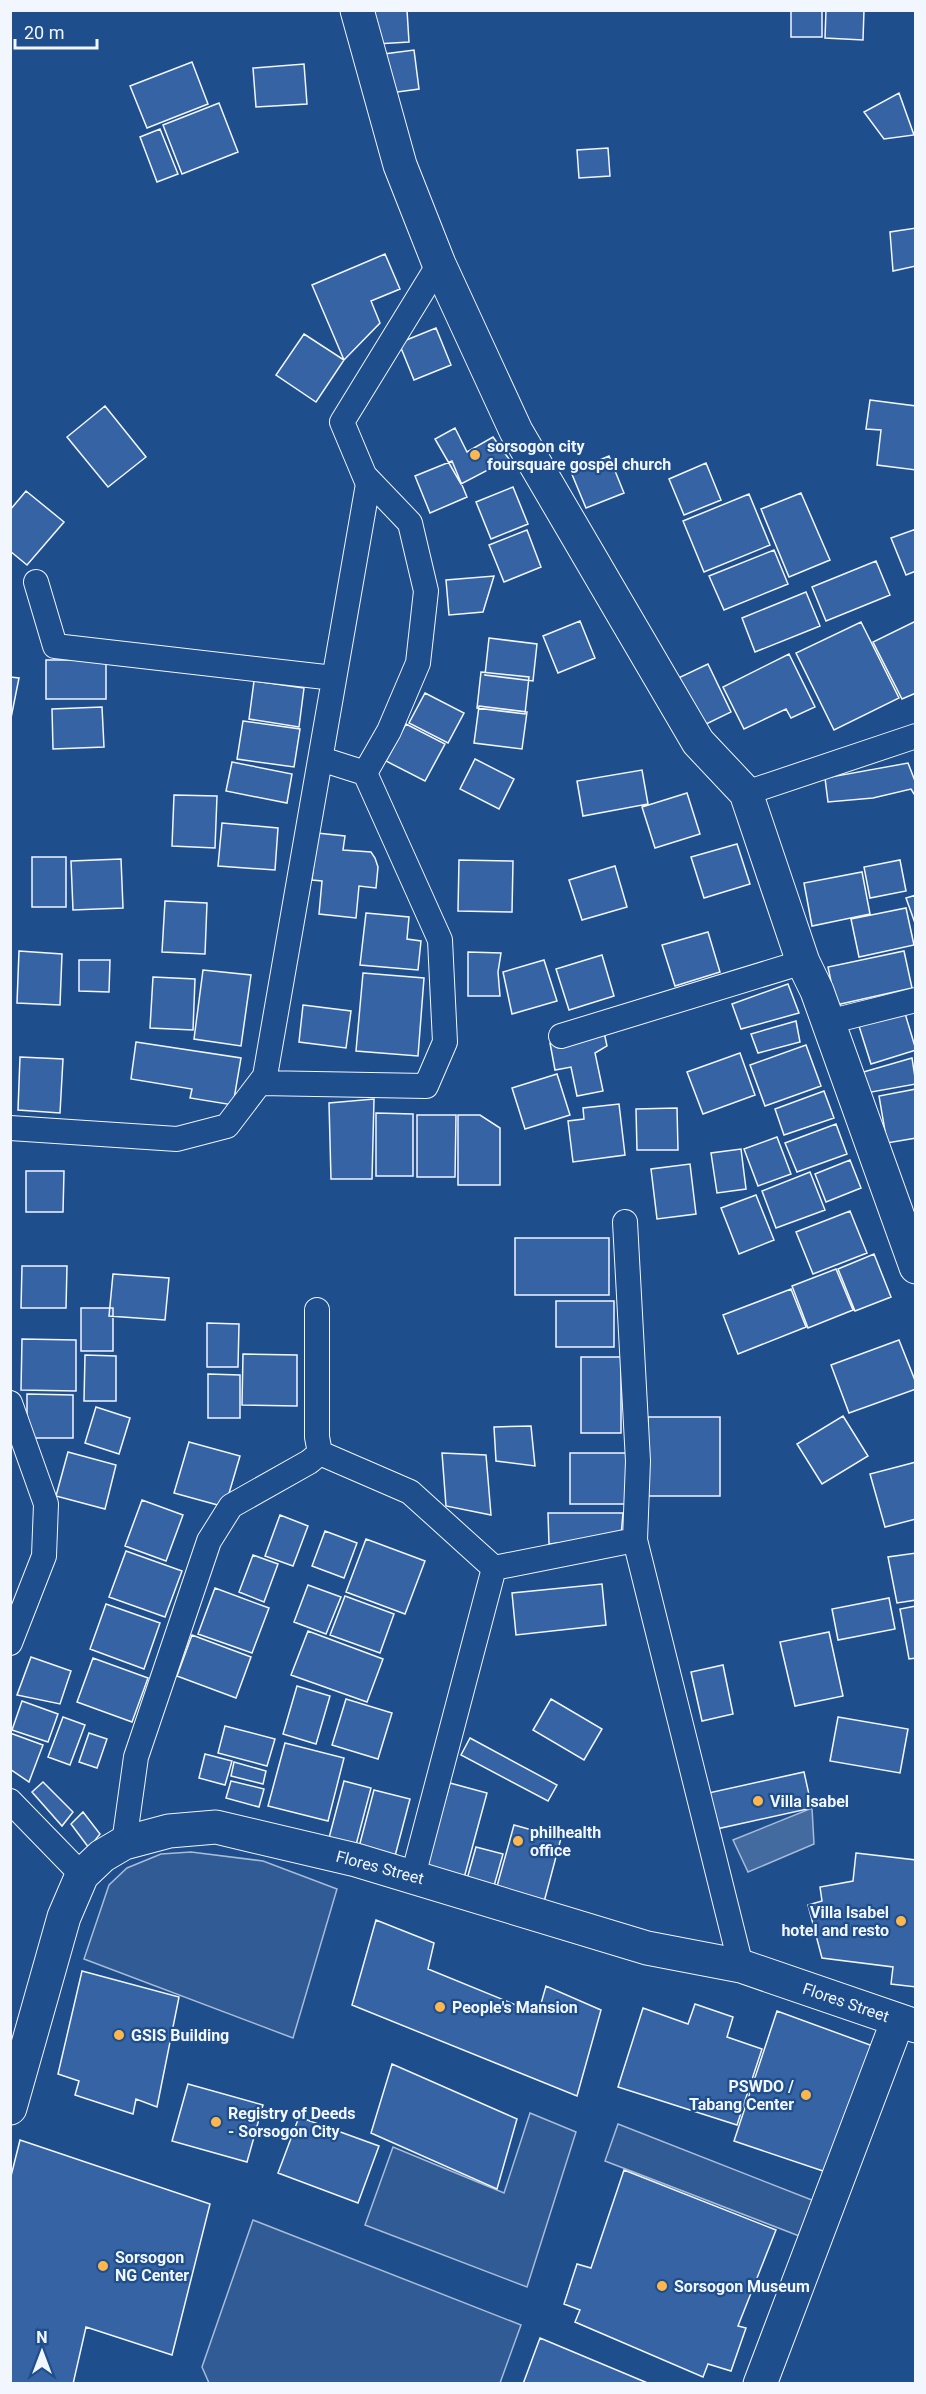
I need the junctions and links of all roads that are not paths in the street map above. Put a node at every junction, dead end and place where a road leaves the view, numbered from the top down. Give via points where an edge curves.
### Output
1 (357, 10) edge
2 (439, 264) junction
3 (365, 476) junction
4 (36, 582) dead end
5 (334, 678) junction
6 (915, 736) edge
7 (321, 759) junction
8 (365, 773) junction
9 (746, 793) junction
10 (803, 962) junction
11 (915, 1000) edge
12 (828, 1022) junction
13 (561, 1036) dead end
14 (260, 1083) junction
15 (10, 1128) edge
16 (625, 1222) dead end
17 (914, 1261) edge
18 (317, 1310) dead end
19 (10, 1403) edge
20 (320, 1453) junction
21 (635, 1540) junction
22 (494, 1568) junction
23 (10, 1643) edge
24 (10, 1801) edge
25 (124, 1843) junction
26 (82, 1875) junction
27 (413, 1876) junction
28 (741, 1966) junction
29 (907, 2023) edge
30 (10, 2108) edge
31 (760, 2384) edge

1 - 2 street via 400,165
2 - 3 street via 342,422
2 - 9 street via 516,431 698,742
3 - 5 street via 368,484
3 - 8 street via 410,523 426,591 417,663 389,731
4 - 5 street via 55,646
5 - 7 street
6 - 9 street
7 - 8 street
7 - 14 street via 265,1076
8 - 14 street via 440,940 445,1042 426,1086
9 - 10 street
10 - 12 street
10 - 13 street
11 - 12 street
12 - 17 street
14 - 15 street via 227,1126 177,1139
16 - 21 street via 638,1461
18 - 20 street
19 - 23 street via 46,1504 44,1557
20 - 22 street via 410,1492
20 - 25 street via 231,1506 209,1541 136,1756
21 - 22 street
21 - 28 street
22 - 27 street
24 - 26 street
25 - 26 street, Flores Street
25 - 27 street, Flores Street via 169,1831 216,1827
26 - 30 street, Flores Street via 64,1917
27 - 28 street, Flores Street via 647,1948
28 - 29 street, Flores Street
29 - 31 street

